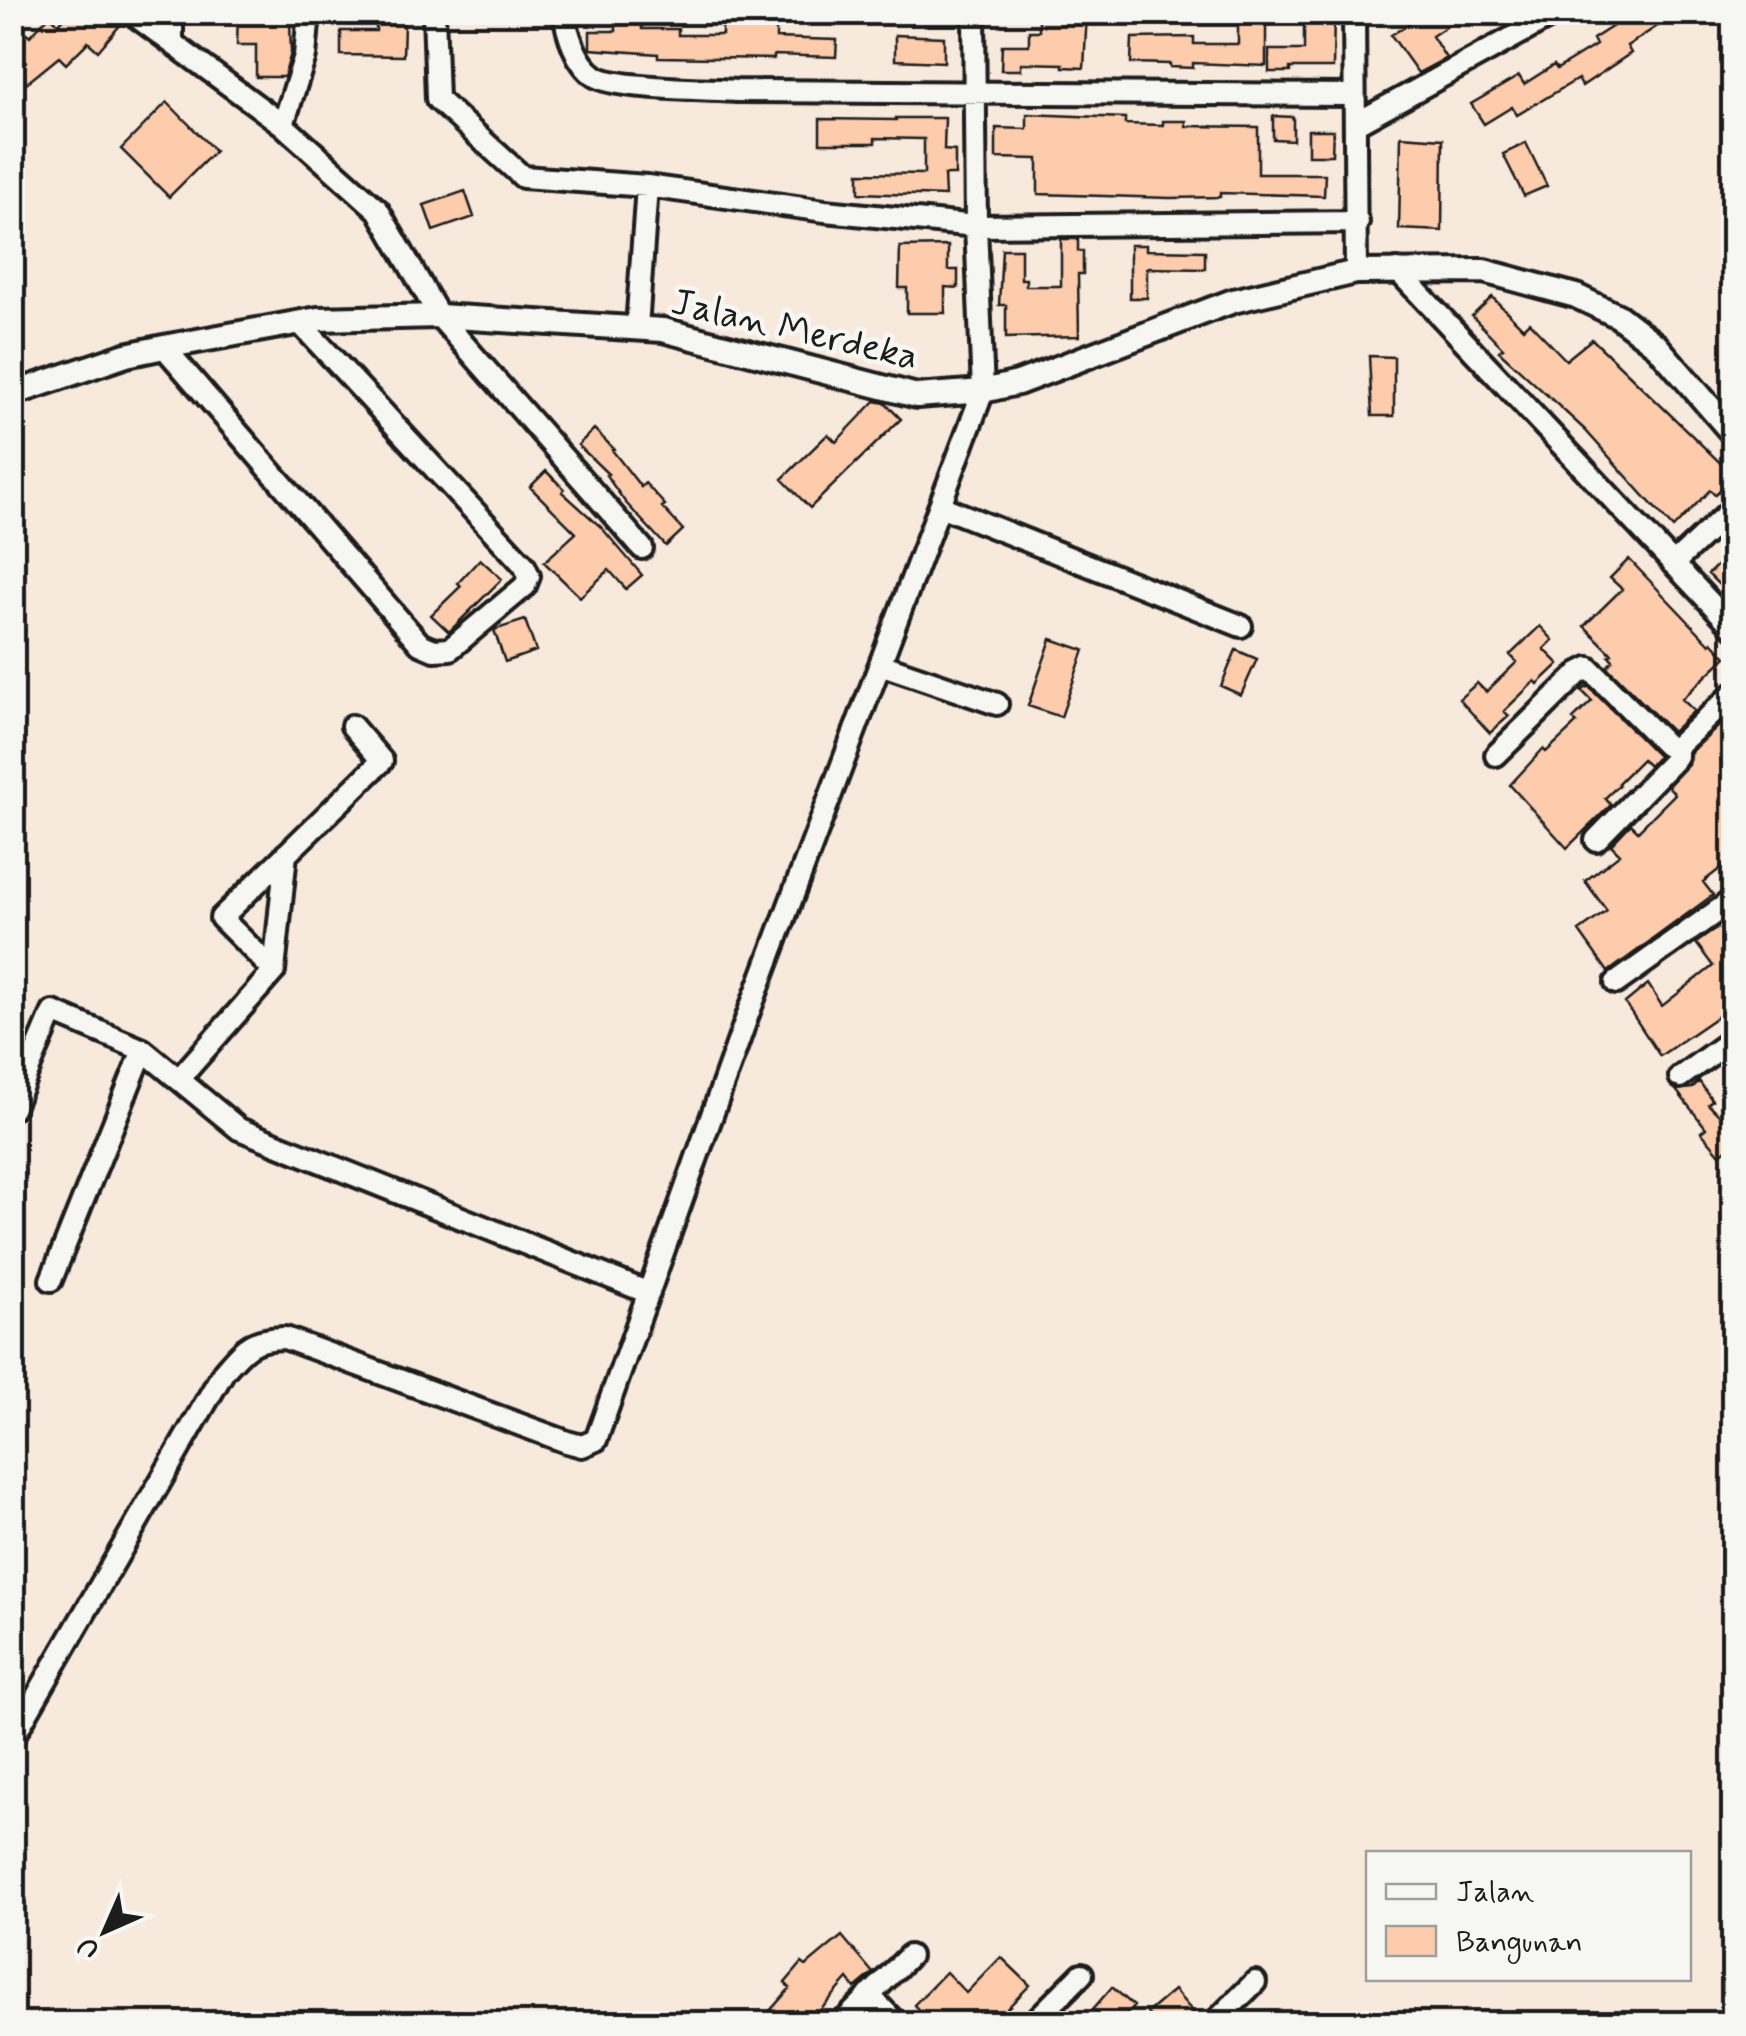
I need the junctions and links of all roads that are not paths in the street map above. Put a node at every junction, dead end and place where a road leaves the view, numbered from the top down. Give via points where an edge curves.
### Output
1 (130, 12) edge
2 (172, 12) edge
3 (309, 12) edge
4 (434, 12) edge
5 (564, 12) edge
6 (974, 12) edge
7 (1354, 12) edge
8 (1558, 12) edge
9 (172, 42) junction
10 (974, 91) junction
11 (1353, 95) junction
12 (1355, 124) junction
13 (283, 125) junction
14 (647, 186) junction
15 (1358, 222) junction
16 (976, 226) junction
17 (1397, 270) junction
18 (1356, 272) junction
19 (439, 316) junction
20 (300, 322) junction
21 (637, 328) junction
22 (164, 348) junction
23 (983, 391) junction
24 (12, 394) edge
25 (1734, 434) edge
26 (940, 506) junction
27 (1734, 507) edge
28 (642, 548) dead end
29 (1674, 564) junction
30 (1241, 626) dead end
31 (1734, 628) edge
32 (880, 664) junction
33 (1734, 693) edge
34 (996, 704) dead end
35 (352, 726) dead end
36 (1674, 748) junction
37 (1496, 755) dead end
38 (1596, 840) dead end
39 (286, 854) junction
40 (1734, 899) edge
41 (274, 972) junction
42 (1616, 982) dead end
43 (1734, 1038) edge
44 (142, 1050) junction
45 (1680, 1077) dead end
46 (179, 1079) junction
47 (12, 1110) edge
48 (51, 1280) dead end
49 (648, 1292) junction
50 (12, 1740) edge
51 (909, 1956) dead end
52 (1082, 1974) dead end
53 (1255, 1982) dead end
54 (870, 1995) junction
55 (1035, 2022) edge
56 (840, 2024) edge
57 (898, 2024) edge
58 (1213, 2024) edge

1 - 9 street
2 - 9 street
3 - 13 street via 305,56
4 - 14 street via 437,98 522,177
5 - 10 street via 577,55 596,77 642,86
6 - 10 street
7 - 11 street
8 - 12 street
9 - 13 street
10 - 11 street
10 - 16 street
11 - 12 street
12 - 15 street
13 - 19 street via 378,210
14 - 16 street
14 - 21 street
15 - 16 street
15 - 18 street
16 - 23 street
17 - 18 street, Jalan Merdeka
17 - 25 street, Jalan Merdeka via 1484,270 1576,296 1618,316 1657,346
17 - 29 street
18 - 23 street, Jalan Merdeka via 1234,301
19 - 20 street, Jalan Merdeka
19 - 21 street, Jalan Merdeka
19 - 28 street
20 - 22 street, Jalan Merdeka
20 - 22 street via 524,565 526,586 450,649 420,644
21 - 23 street, Jalan Merdeka via 917,396
22 - 24 street, Jalan Merdeka via 126,354
23 - 26 street
26 - 30 street
26 - 32 street
27 - 29 street
29 - 31 street
32 - 34 street
32 - 49 street
33 - 36 street
35 - 39 street via 382,761
36 - 37 street via 1589,668
36 - 38 street via 1673,760
39 - 41 street
39 - 41 street via 221,918
40 - 42 street
41 - 46 street
43 - 45 street
44 - 46 street
44 - 47 street via 53,1012
44 - 48 street
46 - 49 street via 239,1129
49 - 50 street via 596,1440 582,1446 284,1338 260,1338 244,1348 224,1371
51 - 54 street
52 - 55 street
53 - 58 street
54 - 56 street
54 - 57 street

